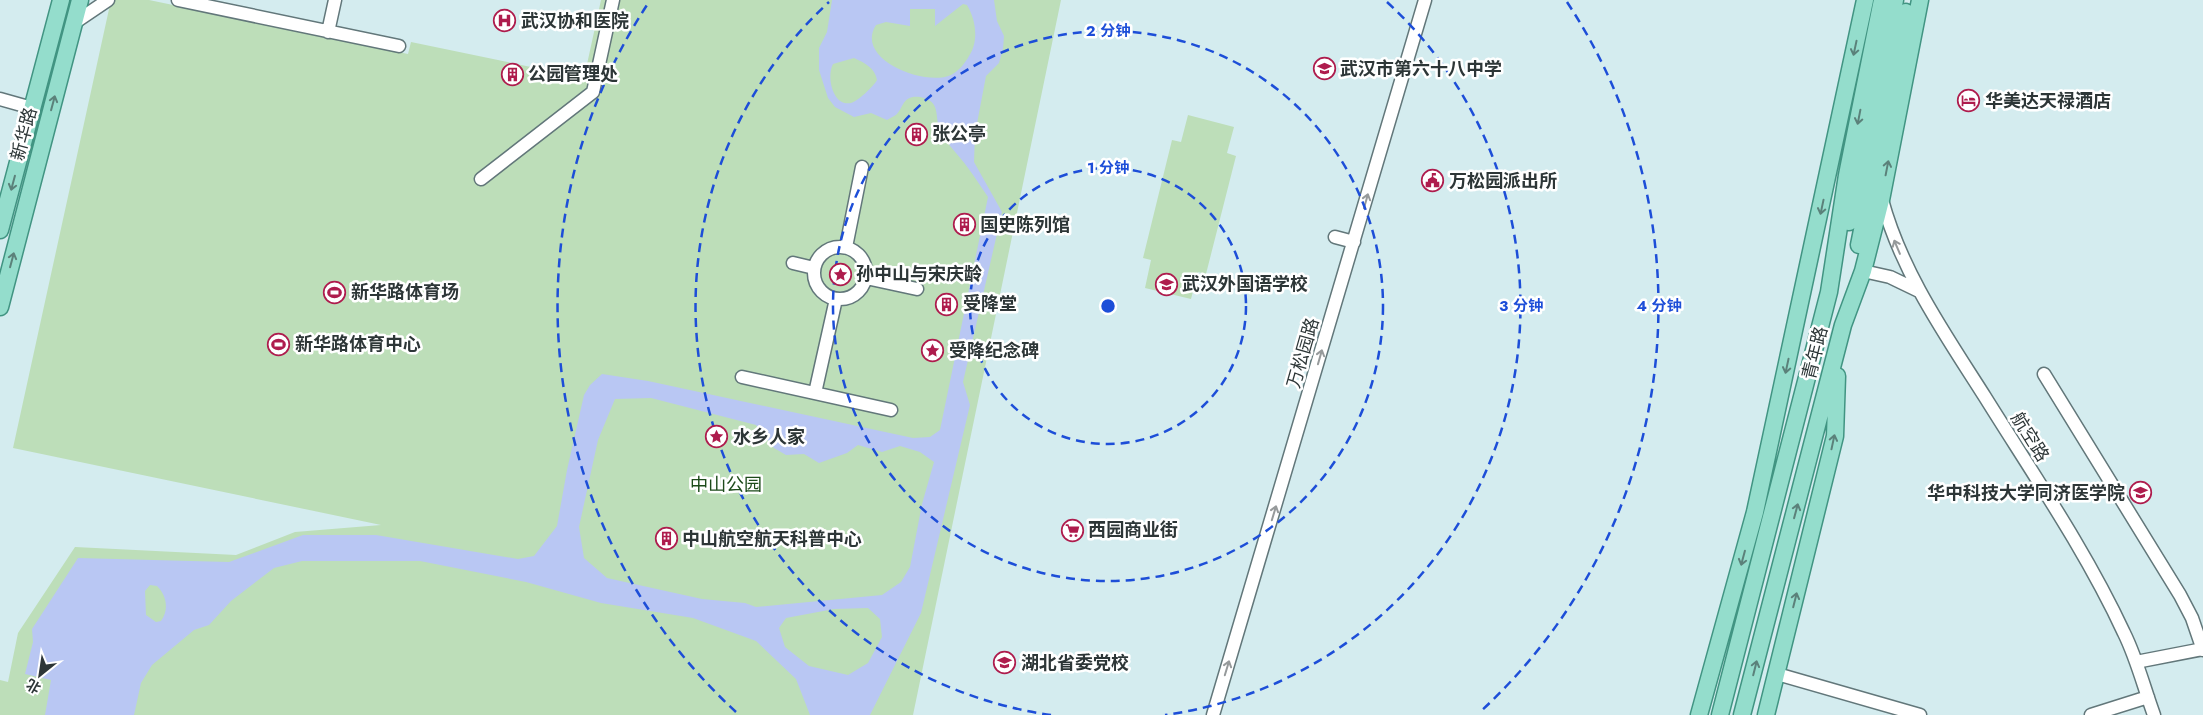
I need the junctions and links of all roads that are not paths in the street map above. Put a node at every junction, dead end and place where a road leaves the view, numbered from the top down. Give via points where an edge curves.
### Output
1 (61, 0) edge
2 (80, 0) edge
3 (108, 0) edge
4 (178, 0) edge
5 (334, 0) edge
6 (613, 0) edge
7 (1425, 0) edge
8 (1865, 0) edge
9 (1882, 0) edge
10 (1895, 0) edge
11 (1908, 0) edge
12 (1920, 0) edge
13 (74, 23) junction
14 (328, 32) junction
15 (399, 46) dead end
16 (0, 99) edge
17 (32, 108) junction
18 (862, 167) dead end
19 (481, 179) dead end
20 (1866, 181) junction
21 (1881, 200) junction
22 (0, 230) edge
23 (1335, 237) dead end
24 (1354, 242) junction
25 (846, 247) junction
26 (793, 263) dead end
27 (814, 268) junction
28 (1863, 271) junction
29 (866, 278) junction
30 (917, 289) dead end
31 (1919, 291) junction
32 (1829, 292) junction
33 (836, 299) junction
34 (0, 307) edge
35 (1843, 325) junction
36 (1838, 344) junction
37 (2044, 374) dead end
38 (742, 377) dead end
39 (815, 393) junction
40 (891, 410) dead end
41 (1792, 438) junction
42 (1751, 526) junction
43 (1780, 571) junction
44 (2203, 649) edge
45 (1782, 652) junction
46 (2136, 662) junction
47 (1777, 674) junction
48 (2148, 698) junction
49 (1213, 715) edge
50 (1699, 715) edge
51 (1720, 715) edge
52 (1742, 715) edge
53 (1766, 715) edge
54 (1920, 715) edge
55 (2091, 715) edge
56 (2154, 715) edge

1 - 17 main road, 新华路
2 - 13 main road, 新华路
3 - 13 street
4 - 14 street
5 - 14 street
6 - 19 street via 593,92
24 -> 7 street, 万松园路
8 -> 42 main road
9 -> 32 main road, 青年路 via 1847,174
10 - 20 main road
11 - 20 main road
21 -> 12 main road, 青年路
34 -> 13 main road, 新华路
14 - 15 street
16 - 17 street
17 -> 22 main road, 新华路
18 - 25 street
20 - 32 main road
20 - 35 main road
21 - 28 main road, 青年路
31 -> 21 street, 航空路 via 1890,231
23 - 24 street
49 -> 24 street, 万松园路
25 - 27 street via 838,246 822,253
25 - 29 street via 860,255
26 - 27 street
27 - 33 street via 816,284 821,291
28 - 31 street via 1890,276
28 - 35 main road, 青年路
29 - 30 street
29 - 33 street via 852,297
31 - 46 street, 航空路 via 2072,538 2108,601
32 - 41 main road, 青年路
33 - 39 street
35 - 36 main road, 青年路
43 -> 36 main road, 青年路
45 -> 36 main road via 1835,436
37 - 44 street via 2180,595
38 - 39 street
39 - 40 street
41 - 42 main road
41 - 51 main road, 青年路
42 -> 50 main road
43 - 45 main road
52 -> 43 main road, 青年路
44 - 46 street
45 - 47 main road
46 - 48 street, 航空路
47 - 53 main road
47 - 54 street
48 - 55 street
48 - 56 street, 航空路

